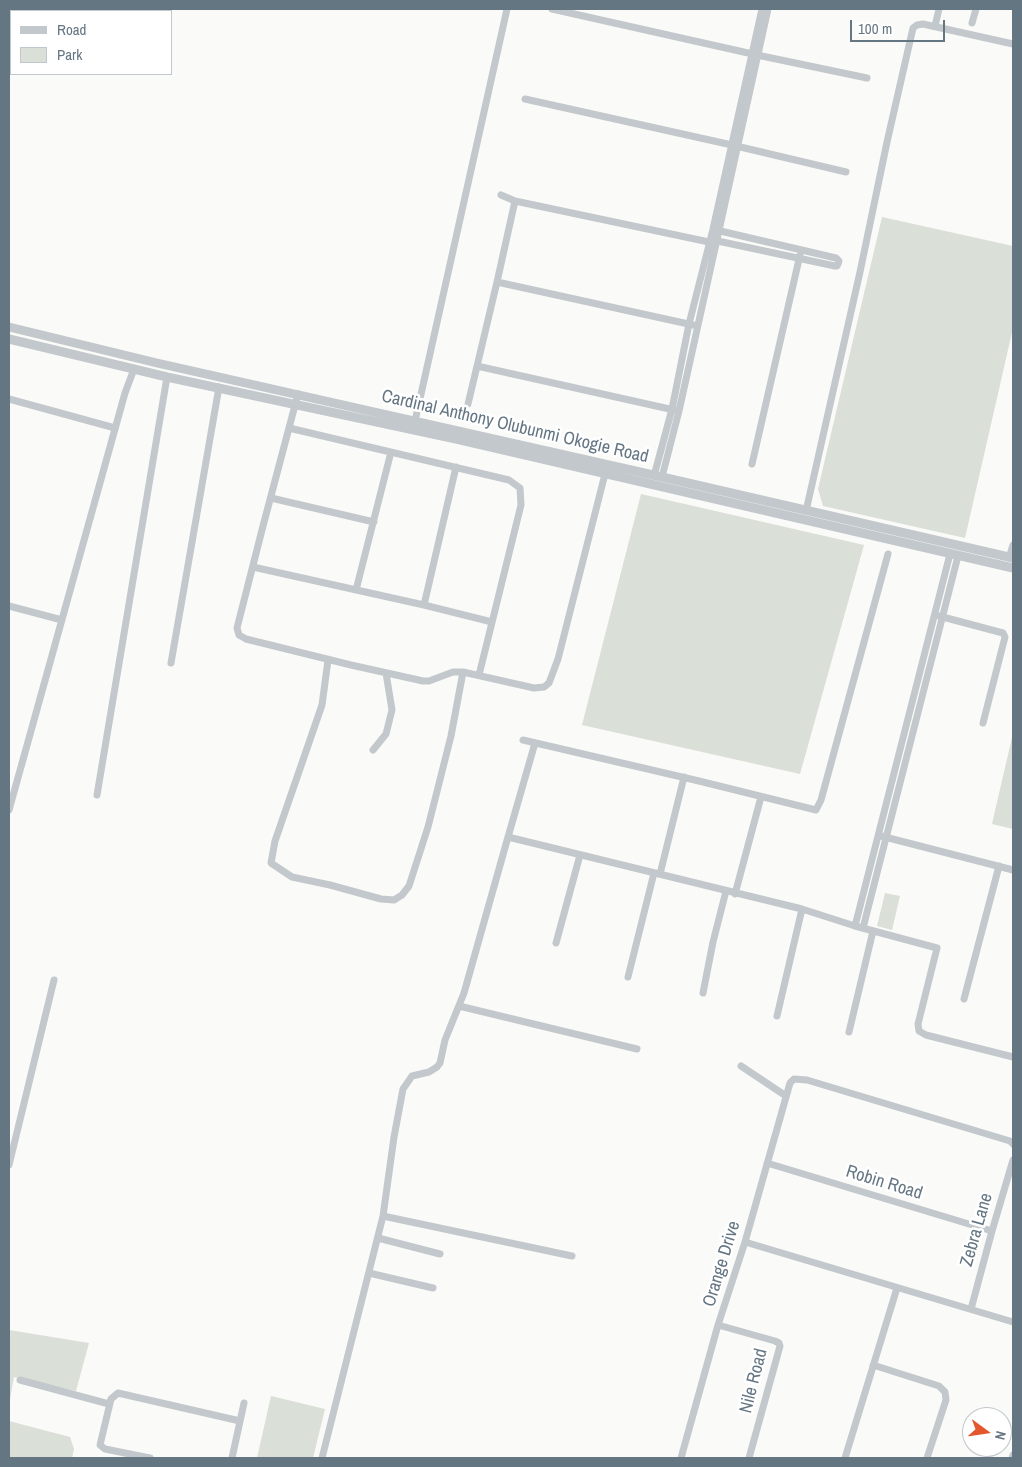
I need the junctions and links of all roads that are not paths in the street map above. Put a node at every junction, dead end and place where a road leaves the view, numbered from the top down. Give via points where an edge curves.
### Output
1 (505, 9) edge
2 (552, 9) edge
3 (762, 9) edge
4 (768, 9) edge
5 (939, 9) edge
6 (976, 9) edge
7 (972, 23) dead end
8 (935, 26) junction
9 (1013, 44) edge
10 (755, 55) junction
11 (867, 78) dead end
12 (525, 99) dead end
13 (734, 146) junction
14 (846, 172) dead end
15 (501, 194) dead end
16 (514, 201) junction
17 (716, 230) junction
18 (712, 240) junction
19 (801, 249) junction
20 (799, 258) junction
21 (497, 282) junction
22 (689, 324) junction
23 (698, 326) junction
24 (9, 328) edge
25 (9, 338) edge
26 (477, 366) junction
27 (134, 369) junction
28 (167, 376) junction
29 (219, 387) junction
30 (298, 394) junction
31 (9, 399) edge
32 (468, 404) dead end
33 (295, 405) junction
34 (675, 410) junction
35 (415, 421) junction
36 (115, 428) junction
37 (289, 428) junction
38 (392, 452) junction
39 (752, 464) dead end
40 (456, 467) junction
41 (605, 474) junction
42 (658, 476) junction
43 (706, 492) junction
44 (271, 498) junction
45 (806, 511) junction
46 (374, 522) junction
47 (1013, 545) edge
48 (888, 554) dead end
49 (954, 555) junction
50 (1011, 558) edge
51 (253, 567) junction
52 (1013, 568) edge
53 (356, 590) junction
54 (424, 605) junction
55 (9, 606) edge
56 (938, 616) junction
57 (62, 620) junction
58 (492, 622) junction
59 (328, 660) junction
60 (171, 663) dead end
61 (463, 672) junction
62 (386, 673) junction
63 (479, 675) junction
64 (983, 723) dead end
65 (523, 740) dead end
66 (535, 743) junction
67 (373, 750) dead end
68 (684, 777) junction
69 (97, 795) dead end
70 (761, 797) junction
71 (9, 810) edge
72 (882, 836) junction
73 (508, 837) junction
74 (580, 855) junction
75 (999, 866) junction
76 (1013, 870) edge
77 (657, 874) junction
78 (726, 891) junction
79 (735, 894) junction
80 (802, 909) junction
81 (855, 926) junction
82 (863, 928) junction
83 (873, 931) junction
84 (556, 943) dead end
85 (628, 977) dead end
86 (54, 980) dead end
87 (703, 994) dead end
88 (964, 999) dead end
89 (459, 1006) junction
90 (777, 1016) dead end
91 (849, 1032) dead end
92 (637, 1049) dead end
93 (1013, 1055) edge
94 (741, 1066) dead end
95 (786, 1096) junction
96 (1013, 1144) edge
97 (1013, 1160) edge
98 (767, 1163) junction
99 (9, 1165) edge
100 (383, 1216) junction
101 (992, 1230) junction
102 (378, 1238) junction
103 (745, 1242) junction
104 (440, 1254) dead end
105 (572, 1256) dead end
106 (369, 1273) junction
107 (433, 1288) dead end
108 (897, 1288) junction
109 (971, 1309) junction
110 (1013, 1322) edge
111 (718, 1326) junction
112 (873, 1365) junction
113 (20, 1380) dead end
114 (244, 1403) dead end
115 (109, 1404) junction
116 (240, 1421) junction
117 (1013, 1455) edge
118 (150, 1458) edge
119 (232, 1458) edge
120 (322, 1458) edge
121 (681, 1458) edge
122 (750, 1458) edge
123 (845, 1458) edge
124 (927, 1458) edge
125 (1012, 1458) edge

1 - 35 street
2 - 10 street
3 - 10 street
4 - 10 street
5 - 8 street
6 - 7 street
8 - 9 street
8 - 45 street via 923,24 913,28
10 - 11 street
10 - 13 street
12 - 13 street
13 - 14 street
13 - 17 street
15 - 16 street
16 - 18 street
16 - 21 street
17 - 18 street
17 - 19 street
18 - 20 street
18 - 22 street
18 - 23 street
19 - 20 street
19 - 20 street via 839,261 835,266
20 - 39 street
21 - 22 street
21 - 26 street
22 - 23 street
22 - 34 street
23 - 34 street
24 - 30 street, Cardinal Anthony Olubunmi Okogie Road
25 - 27 street, Cardinal Anthony Olubunmi Okogie Road
26 - 32 street
26 - 34 street
27 - 28 street, Cardinal Anthony Olubunmi Okogie Road
27 - 36 street
28 - 29 street, Cardinal Anthony Olubunmi Okogie Road
28 - 69 street
29 - 33 street, Cardinal Anthony Olubunmi Okogie Road
29 - 60 street
30 - 33 street
30 - 35 street, Cardinal Anthony Olubunmi Okogie Road
31 - 36 street
33 - 37 street
33 - 41 street, Cardinal Anthony Olubunmi Okogie Road
34 - 42 street
35 - 42 street, Cardinal Anthony Olubunmi Okogie Road
36 - 57 street
37 - 38 street
37 - 44 street
38 - 40 street
38 - 46 street
40 - 54 street
40 - 58 street via 509,480 520,488 520,505
41 - 43 street, Cardinal Anthony Olubunmi Okogie Road
41 - 63 street via 549,683 534,688
42 - 43 street, Cardinal Anthony Olubunmi Okogie Road
43 - 45 street, Cardinal Anthony Olubunmi Okogie Road
43 - 49 street, Cardinal Anthony Olubunmi Okogie Road
44 - 46 street
44 - 51 street
45 - 50 street, Cardinal Anthony Olubunmi Okogie Road
46 - 53 street
47 - 50 street
48 - 70 street via 816,810
49 - 52 street, Cardinal Anthony Olubunmi Okogie Road
49 - 56 street
51 - 53 street
51 - 59 street via 237,628 239,635
53 - 54 street
54 - 58 street
55 - 57 street
56 - 64 street via 1003,633 1005,637
56 - 72 street
57 - 71 street
58 - 63 street
59 - 61 street via 322,705 275,840 271,863 292,877 381,899 394,900 410,886 451,736
59 - 62 street
61 - 62 street via 453,672 429,681
61 - 63 street
62 - 67 street via 392,710 386,734
65 - 66 street
66 - 68 street
66 - 73 street
68 - 70 street
68 - 77 street
70 - 79 street
72 - 75 street
72 - 81 street
72 - 82 street
73 - 74 street
73 - 89 street
74 - 77 street
74 - 84 street
75 - 76 street
75 - 88 street
77 - 78 street
77 - 85 street
78 - 79 street
78 - 87 street
79 - 80 street
80 - 81 street
80 - 90 street
81 - 82 street
82 - 83 street
83 - 91 street
83 - 93 street via 937,948 919,1031
86 - 99 street
89 - 92 street
89 - 100 street via 445,1040 440,1063 429,1072 412,1076 403,1089
94 - 95 street
95 - 96 street, Orange Drive via 794,1079 806,1080
95 - 98 street, Orange Drive
97 - 101 street, Zebra Lane
98 - 101 street, Robin Road
98 - 103 street, Orange Drive
100 - 102 street
100 - 105 street
101 - 109 street, Zebra Lane
102 - 104 street
102 - 106 street
103 - 108 street
103 - 111 street, Orange Drive
106 - 107 street
106 - 120 street
108 - 109 street
108 - 112 street
109 - 110 street
111 - 121 street, Orange Drive
111 - 122 street, Nile Road via 776,1340 780,1346
112 - 123 street
112 - 124 street via 939,1386 945,1392 946,1400
113 - 115 street
114 - 116 street
115 - 116 street via 118,1393
115 - 118 street via 100,1445
116 - 119 street
117 - 125 street

